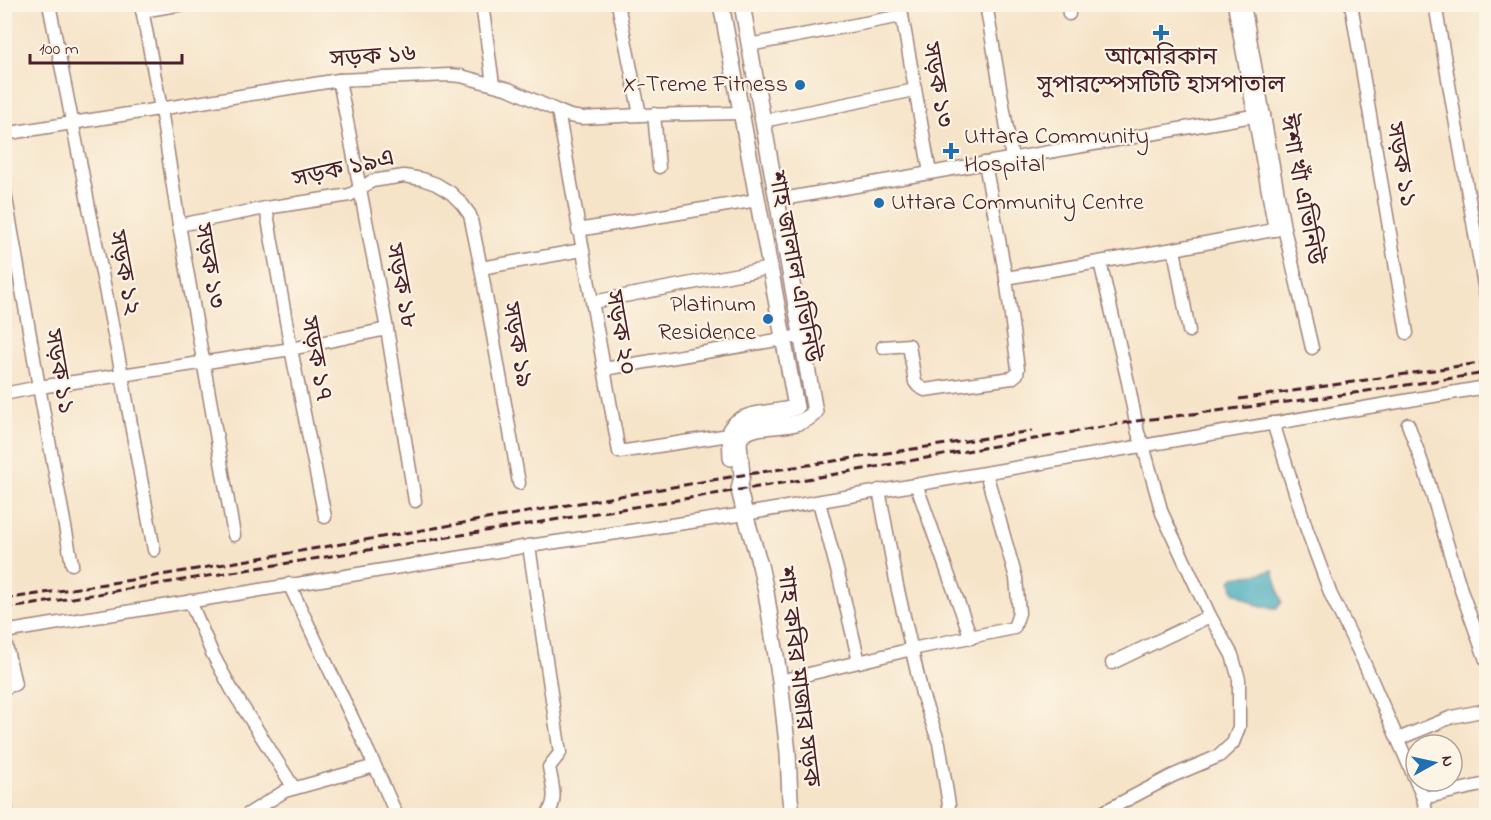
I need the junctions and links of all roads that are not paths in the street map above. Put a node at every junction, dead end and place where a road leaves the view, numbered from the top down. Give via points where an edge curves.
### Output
1 (50, 4) edge
2 (183, 4) edge
3 (482, 4) edge
4 (618, 4) edge
5 (721, 4) edge
6 (742, 4) edge
7 (986, 4) edge
8 (1234, 4) edge
9 (1244, 4) edge
10 (1351, 4) edge
11 (1435, 4) edge
12 (141, 8) edge
13 (901, 10) edge
14 (749, 45) junction
15 (339, 80) junction
16 (493, 84) junction
17 (915, 90) junction
18 (161, 109) junction
19 (558, 111) junction
20 (741, 113) junction
21 (654, 114) junction
22 (640, 115) junction
23 (1259, 115) junction
24 (763, 121) junction
25 (72, 123) junction
26 (4, 134) edge
27 (1012, 158) junction
28 (984, 163) junction
29 (659, 167) dead end
30 (930, 172) junction
31 (4, 187) edge
32 (360, 189) junction
33 (758, 200) junction
34 (777, 200) junction
35 (267, 208) junction
36 (470, 215) joint
37 (179, 225) junction
38 (1279, 229) junction
39 (578, 230) junction
40 (1174, 249) junction
41 (582, 250) junction
42 (1100, 262) junction
43 (481, 268) junction
44 (770, 268) junction
45 (1006, 278) junction
46 (1486, 297) edge
47 (593, 302) junction
48 (387, 329) junction
49 (1189, 331) dead end
50 (1407, 333) dead end
51 (801, 336) junction
52 (783, 338) junction
53 (883, 347) dead end
54 (1312, 348) dead end
55 (291, 349) junction
56 (204, 363) junction
57 (604, 369) junction
58 (122, 375) junction
59 (39, 387) junction
60 (1486, 387) edge
61 (4, 394) edge
62 (1273, 423) junction
63 (1407, 424) dead end
64 (729, 435) junction
65 (1143, 445) junction
66 (986, 473) junction
67 (740, 482) junction
68 (519, 483) dead end
69 (916, 484) junction
70 (879, 490) junction
71 (415, 501) dead end
72 (819, 502) junction
73 (745, 514) junction
74 (325, 517) dead end
75 (234, 535) dead end
76 (529, 546) junction
77 (154, 550) dead end
78 (72, 564) dead end
79 (289, 584) junction
80 (189, 601) junction
81 (1210, 616) junction
82 (4, 634) edge
83 (972, 638) junction
84 (912, 650) junction
85 (1486, 660) edge
86 (859, 662) junction
87 (1112, 663) dead end
88 (780, 681) junction
89 (4, 688) edge
90 (1486, 710) edge
91 (1398, 739) junction
92 (1404, 753) edge
93 (375, 766) junction
94 (1486, 784) edge
95 (294, 788) junction
96 (1421, 793) edge
97 (1423, 798) junction
98 (4, 801) edge
99 (949, 805) dead end
100 (8, 816) edge
101 (245, 816) edge
102 (397, 816) edge
103 (546, 816) edge
104 (793, 816) edge
105 (1096, 816) edge
106 (1427, 816) edge

1 - 25 street, সড়ক ১২
2 - 12 street
3 - 16 street
4 - 22 street
5 - 20 main road, শাহ জালাল এভিনিউ
6 - 14 main road, শাহ জালাল এভিনিউ
7 - 27 street
8 - 23 street
9 - 23 street, ঈশা খাঁ এভিনিউ
10 - 50 street, সড়ক ১১
11 - 46 street
12 - 18 street, সড়ক ১৩
13 - 14 street
13 - 17 street, সড়ক ১৩
14 - 24 main road, শাহ জালাল এভিনিউ
15 - 16 street, সড়ক ১৬ via 449,75
15 - 18 street, সড়ক ১৬
15 - 32 street, সড়ক ১৮
16 - 19 street, সড়ক ১৬
17 - 24 street
17 - 30 street, সড়ক ১৩
18 - 25 street, সড়ক ১৬
18 - 37 street, সড়ক ১৩
19 - 22 street, সড়ক ১৬ via 582,118
19 - 39 street, সড়ক ২০
20 - 21 street, সড়ক ১৬
20 - 33 main road, শাহ জালাল এভিনিউ
21 - 22 street, সড়ক ১৬
21 - 29 street
23 - 27 street
23 - 38 street, ঈশা খাঁ এভিনিউ
24 - 34 main road, শাহ জালাল এভিনিউ
25 - 26 street, সড়ক ১৬
25 - 58 street, সড়ক ১২
27 - 28 street
28 - 30 street
28 - 45 street
30 - 34 street
31 - 59 street, সড়ক ১১
32 - 35 street, সড়ক ১৯এ via 350,195
32 - 36 street, সড়ক ১৯এ via 372,181 404,176 422,178 451,193
32 - 48 street, সড়ক ১৮
33 - 39 street
33 - 44 main road, শাহ জালাল এভিনিউ
34 - 51 main road, শাহ জালাল এভিনিউ
35 - 37 street, সড়ক ১৯এ
35 - 55 street, সড়ক ১৭
36 - 43 street, সড়ক ১৯
37 - 56 street, সড়ক ১৩
38 - 40 street
38 - 54 street, ঈশা খাঁ এভিনিউ
39 - 41 street, সড়ক ২০
40 - 42 street
40 - 49 street
41 - 43 street
41 - 47 street, সড়ক ২০
42 - 45 street
42 - 65 street
43 - 68 street, সড়ক ১৯
44 - 47 street
44 - 52 main road, শাহ জালাল এভিনিউ
45 - 53 street via 1018,369 1012,378 925,390 915,382 909,345
47 - 57 street, সড়ক ২০
48 - 55 street
48 - 71 street, সড়ক ১৮
51 - 52 street
51 - 67 main road, শাহ জালাল এভিনিউ via 815,412 794,424 750,430 741,436
52 - 57 street
52 - 64 main road, শাহ জালাল এভিনিউ via 796,407 742,419 732,426
55 - 56 street
55 - 74 street, সড়ক ১৭
56 - 58 street
56 - 75 street, সড়ক ১৩
57 - 64 street, সড়ক ২০ via 619,453
58 - 59 street
58 - 77 street, সড়ক ১২
59 - 61 street
59 - 78 street, সড়ক ১১
60 - 62 street
62 - 65 street
62 - 91 street via 1332,595
63 - 85 street
64 - 67 main road via 732,477
65 - 66 street
65 - 81 street via 1162,513
66 - 69 street
66 - 83 street via 1016,578 1019,613 1014,628
67 - 73 main road, শাহ কবির মাজার সড়ক
69 - 70 street
69 - 83 street
70 - 72 street
70 - 84 street
72 - 73 street
72 - 86 street
73 - 76 street
73 - 88 main road, শাহ কবির মাজার সড়ক via 766,592
76 - 79 street
76 - 103 street via 560,753 549,767 554,797
79 - 80 street
79 - 93 street
80 - 82 street
80 - 95 street via 227,681
81 - 87 street
81 - 105 street via 1232,655 1239,679 1239,727 1233,743 1219,756
82 - 89 street via 15,684
83 - 84 street
84 - 86 street
84 - 99 street via 939,743
86 - 88 street
88 - 104 main road, শাহ কবির মাজার সড়ক
90 - 91 street via 1452,717
91 - 92 street
93 - 95 street
93 - 102 street
94 - 97 street
95 - 101 street
96 - 97 street
97 - 106 street
98 - 100 street

